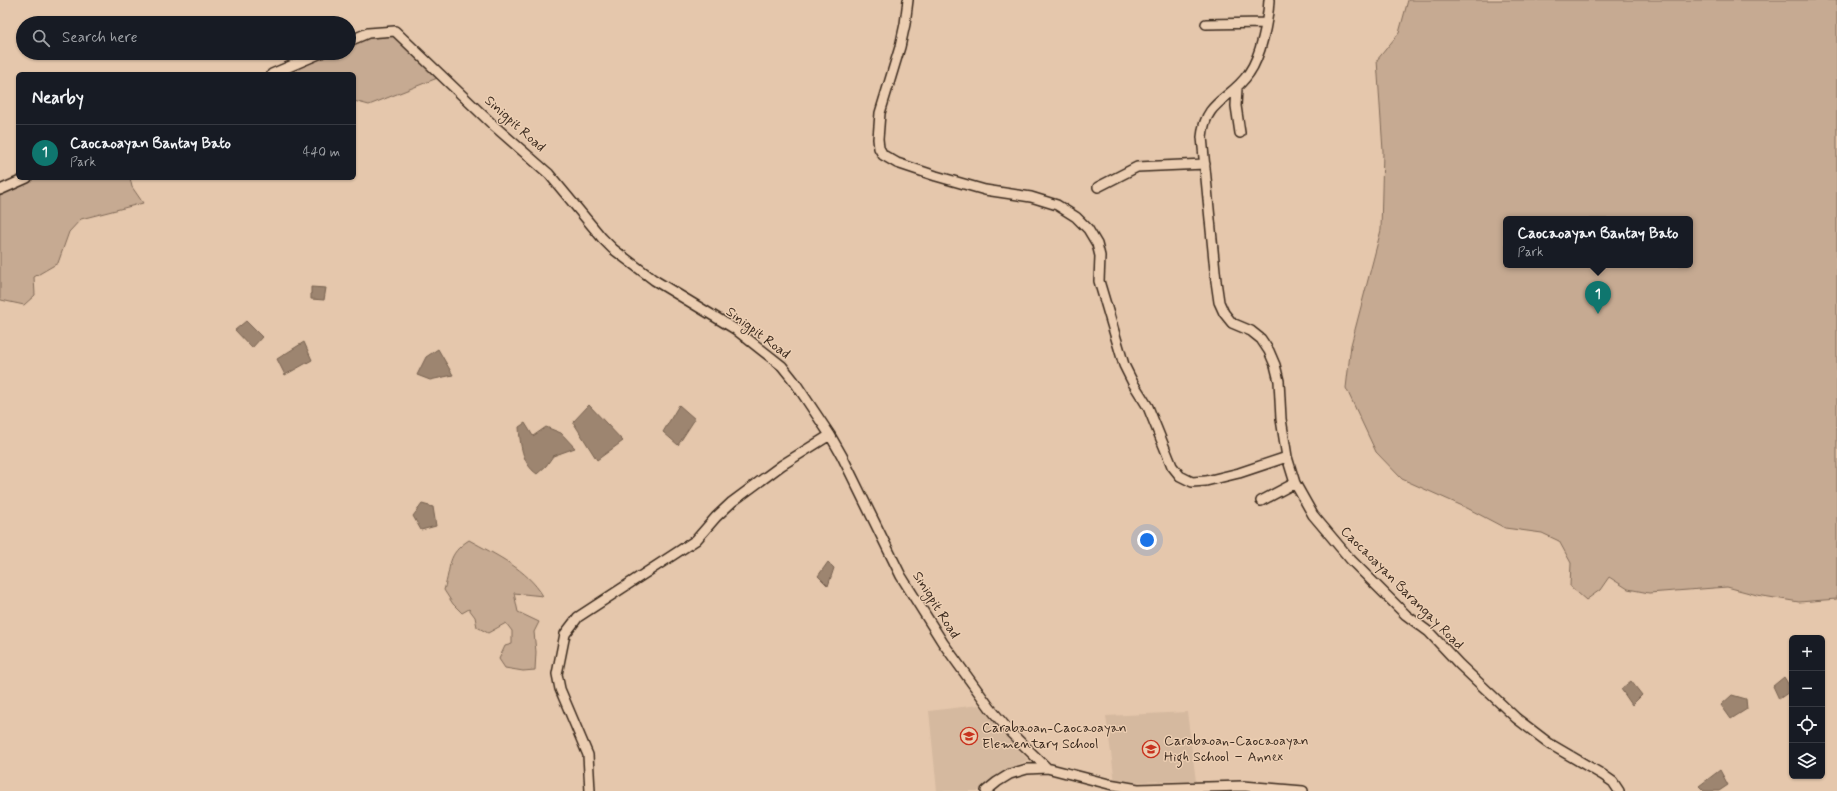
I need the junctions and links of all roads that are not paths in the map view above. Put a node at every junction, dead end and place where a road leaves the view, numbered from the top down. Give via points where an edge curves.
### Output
1 (908, 0) edge
2 (1269, 0) edge
3 (1266, 23) junction
4 (1206, 24) dead end
5 (356, 38) edge
6 (305, 60) edge
7 (277, 72) edge
8 (1237, 88) junction
9 (1240, 133) dead end
10 (1205, 164) junction
11 (22, 180) edge
12 (1098, 187) dead end
13 (0, 190) edge
14 (830, 435) junction
15 (1287, 457) junction
16 (1295, 482) junction
17 (1261, 501) dead end
18 (1047, 768) junction
19 (590, 791) edge
20 (986, 791) edge
21 (1303, 791) edge
22 (1619, 791) edge

1 - 15 street via 900,47 880,113 878,139 883,155 897,163 936,176 985,190 1031,197 1058,205 1088,229 1097,244 1100,256 1099,280 1124,365 1148,406 1172,466 1180,476 1192,482 1206,481
2 - 3 street, Caocaoayan Barangay Road
3 - 4 street
3 - 8 street, Caocaoayan Barangay Road via 1250,73
5 - 14 street, Sinigpit Road via 368,33 395,31 497,129 549,174 613,249 654,280 735,329 782,366
6 - 7 street
8 - 9 street via 1236,106
8 - 10 street, Caocaoayan Barangay Road via 1216,104 1203,124
10 - 12 street via 1137,167
10 - 15 street, Caocaoayan Barangay Road via 1219,302 1232,323 1251,331 1261,339 1269,351 1279,381
11 - 13 street
14 - 18 street, Sinigpit Road via 901,576 943,643 990,708
14 - 19 street via 782,465 732,502 696,540 578,617 569,628 565,634 557,674 589,757
15 - 16 street, Caocaoayan Barangay Road
16 - 17 street
16 - 22 street, Caocaoayan Barangay Road via 1313,516 1331,538 1406,614 1430,632 1459,664 1516,718 1550,744 1613,782
18 - 20 street via 1026,768 1010,774
18 - 21 street via 1138,789 1243,786

